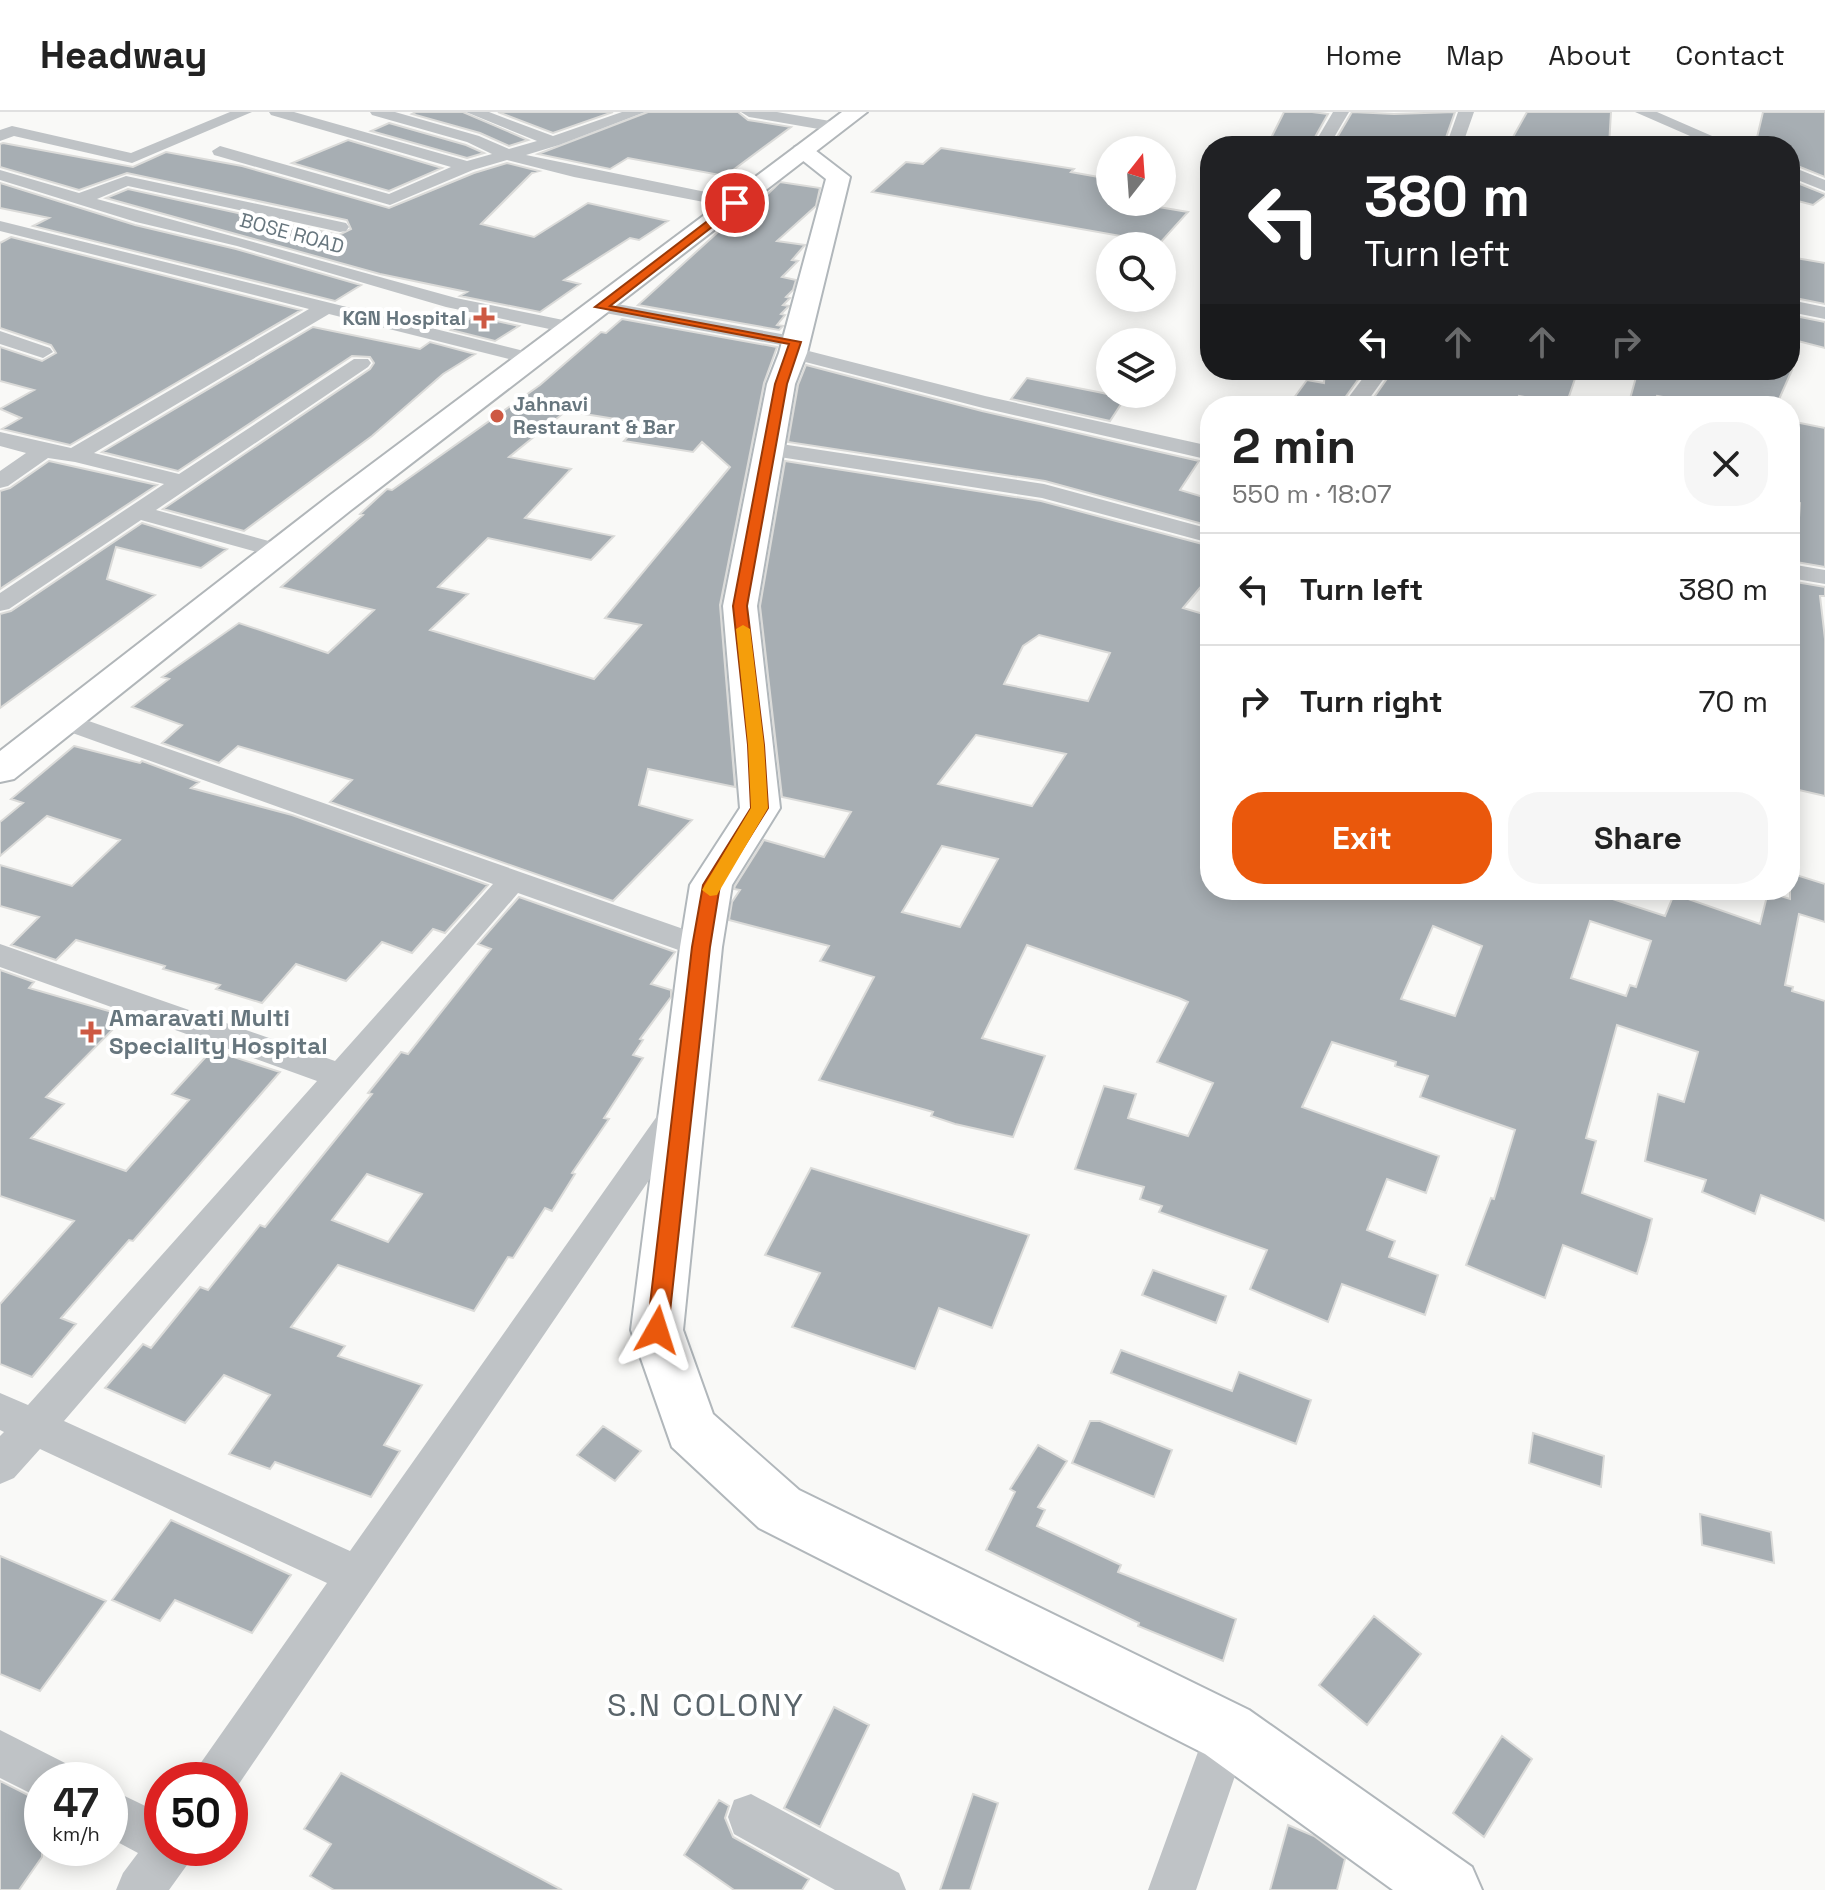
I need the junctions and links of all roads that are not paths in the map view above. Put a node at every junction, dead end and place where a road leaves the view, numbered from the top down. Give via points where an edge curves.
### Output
1 (244, 112) edge
2 (277, 112) edge
3 (378, 112) edge
4 (637, 112) edge
5 (749, 112) edge
6 (1341, 112) edge
7 (1466, 112) edge
8 (1643, 112) edge
9 (481, 113) edge
10 (831, 130) edge
11 (0, 136) edge
12 (1327, 136) edge
13 (1458, 136) edge
14 (1702, 136) edge
15 (553, 142) junction
16 (220, 151) dead end
17 (508, 155) junction
18 (467, 166) junction
19 (1800, 174) edge
20 (0, 175) edge
21 (1822, 179) edge
22 (81, 199) junction
23 (390, 200) junction
24 (735, 203) junction
25 (353, 220) junction
26 (0, 226) edge
27 (289, 255) junction
28 (601, 307) junction
29 (325, 308) junction
30 (1800, 308) edge
31 (1825, 313) edge
32 (573, 328) junction
33 (0, 337) edge
34 (794, 348) junction
35 (43, 352) dead end
36 (533, 359) junction
37 (361, 363) dead end
38 (0, 439) edge
39 (768, 449) junction
40 (44, 451) junction
41 (1200, 451) edge
42 (75, 455) junction
43 (0, 481) edge
44 (182, 482) junction
45 (137, 512) junction
46 (1200, 533) edge
47 (279, 551) junction
48 (1800, 573) edge
49 (1825, 577) edge
50 (0, 604) edge
51 (63, 720) junction
52 (0, 770) edge
53 (513, 880) junction
54 (701, 947) junction
55 (0, 955) edge
56 (341, 1076) junction
57 (683, 1105) junction
58 (17, 1419) edge
59 (0, 1465) edge
60 (358, 1576) junction
61 (1227, 1732) junction
62 (0, 1753) edge
63 (229, 1762) edge
64 (24, 1766) edge
65 (751, 1817) dead end
66 (157, 1866) edge
67 (140, 1890) edge
68 (882, 1890) edge
69 (1172, 1890) edge
70 (1449, 1890) edge

1 - 11 street via 132,158 12,131
2 - 18 street
3 - 17 street via 473,139
4 - 15 street
5 - 10 street
6 - 12 street
7 - 13 street
8 - 14 street
9 - 15 street
10 - 24 main road
10 - 34 main road via 838,177
15 - 17 street
16 - 23 street
17 - 18 street
17 - 24 street
18 - 23 street
19 - 21 street
20 - 22 street, BOSE ROAD
22 - 25 street via 126,181
22 - 27 street, BOSE ROAD
23 - 25 street
24 - 28 main road
25 - 27 street
26 - 29 street
27 - 32 street, BOSE ROAD via 453,303
28 - 32 main road
28 - 34 street
29 - 36 street
29 - 42 street
30 - 31 street
32 - 36 main road
33 - 35 street
34 - 39 main road
34 - 41 street via 983,402
36 - 47 main road
37 - 44 street
38 - 40 street
39 - 46 street via 1044,491
39 - 54 main road via 740,606 760,808 711,885
40 - 42 street
40 - 43 street
42 - 44 street
44 - 45 street
45 - 47 street
45 - 50 street
47 - 51 main road
48 - 49 street
51 - 52 main road
51 - 53 street
53 - 54 street
53 - 56 street
54 - 57 main road
55 - 56 street
56 - 58 street
57 - 60 street
57 - 61 main road via 657,1330 691,1429 779,1509
58 - 59 street
58 - 60 street
60 - 63 street
61 - 69 street
61 - 70 main road
62 - 64 street
65 - 68 street
66 - 67 street

